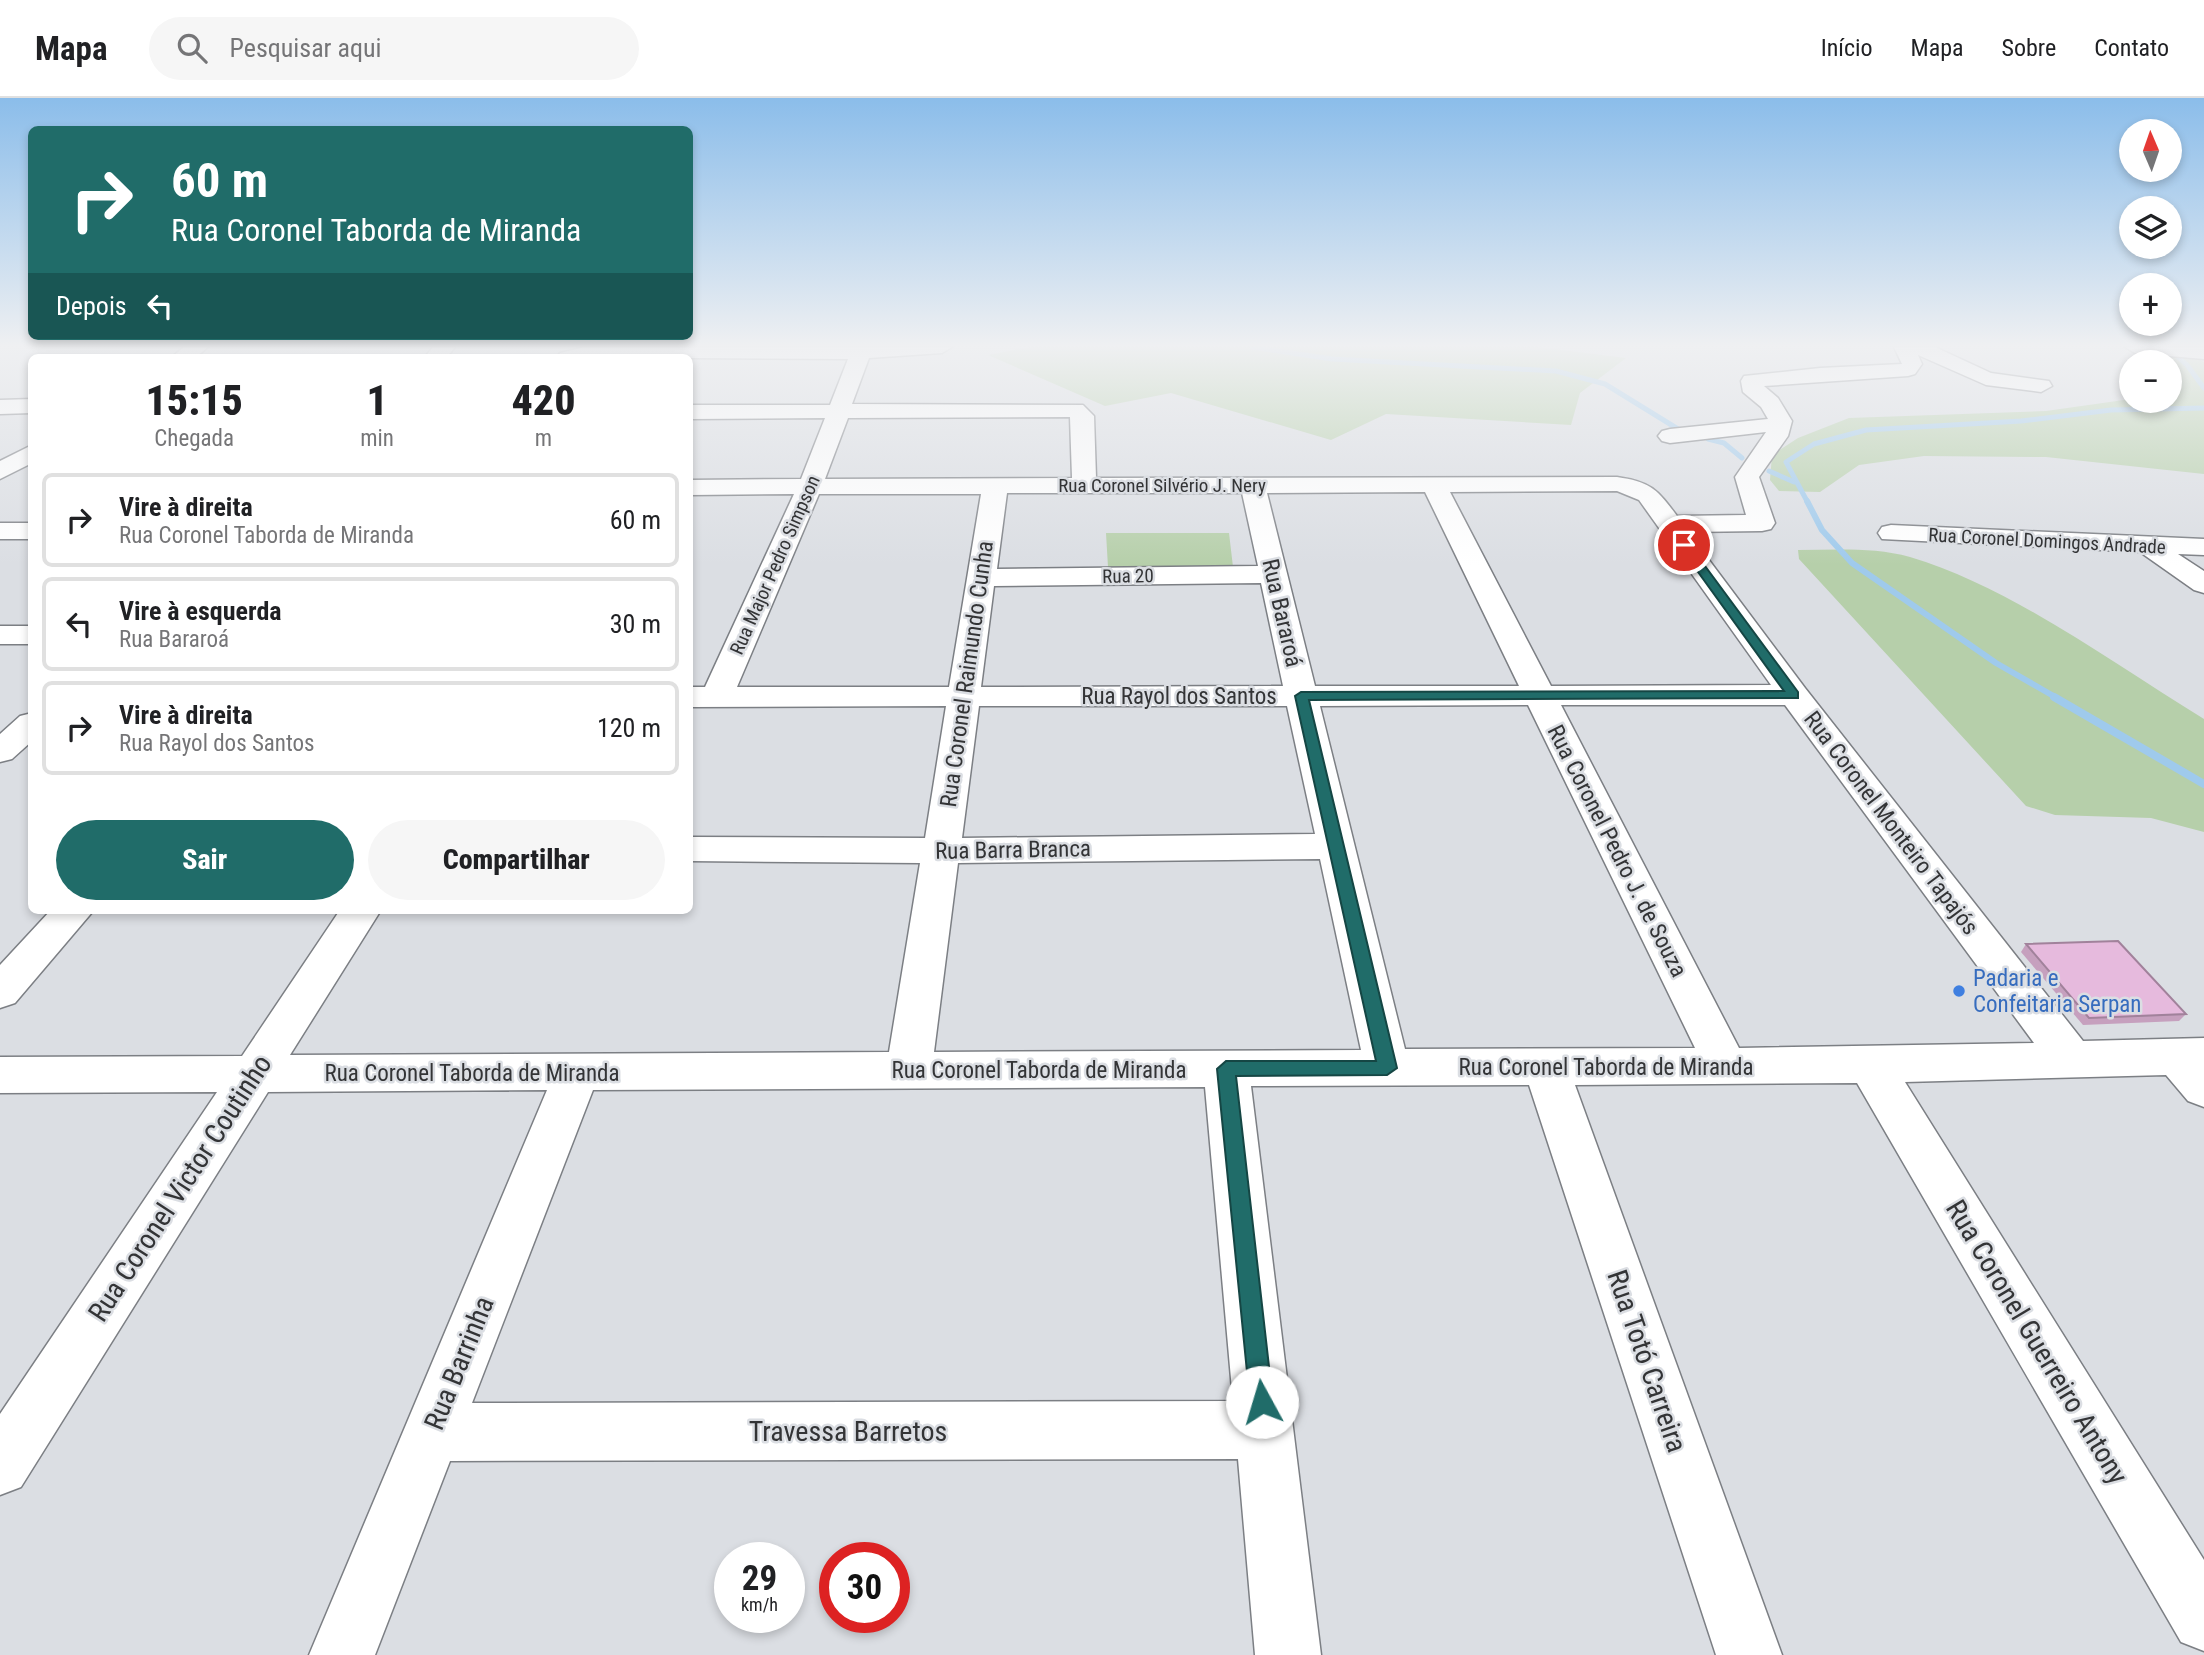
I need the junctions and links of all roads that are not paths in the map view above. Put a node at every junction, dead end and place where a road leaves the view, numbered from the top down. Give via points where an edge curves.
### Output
1 (834, 420) edge
2 (1083, 420) edge
3 (1780, 420) edge
4 (1782, 424) junction
5 (1670, 436) dead end
6 (1252, 485) junction
7 (1434, 485) junction
8 (995, 486) junction
9 (1084, 486) junction
10 (693, 487) edge
11 (810, 487) junction
12 (1635, 487) joint
13 (1669, 524) junction
14 (0, 531) edge
15 (28, 531) edge
16 (1891, 533) dead end
17 (2150, 547) junction
18 (2204, 547) edge
19 (1273, 575) junction
20 (982, 578) junction
21 (2204, 584) edge
22 (0, 635) edge
23 (28, 635) edge
24 (1794, 695) junction
25 (1301, 696) junction
26 (703, 697) edge
27 (964, 697) junction
28 (1538, 697) junction
29 (28, 727) edge
30 (0, 752) edge
31 (1336, 846) junction
32 (693, 849) edge
33 (941, 850) junction
34 (70, 914) edge
35 (358, 914) edge
36 (0, 992) edge
37 (2071, 1059) junction
38 (1870, 1065) junction
39 (1726, 1066) junction
40 (1546, 1067) junction
41 (2195, 1067) edge
42 (1387, 1068) junction
43 (1226, 1069) junction
44 (909, 1070) junction
45 (577, 1072) junction
46 (254, 1074) junction
47 (0, 1075) edge
48 (1265, 1430) junction
49 (431, 1432) junction
50 (0, 1466) edge
51 (2204, 1619) edge
52 (342, 1655) edge
53 (1288, 1655) edge
54 (1748, 1655) edge

1 - 11 street, Rua Major Pedro Simpson
2 - 9 street
3 - 4 street
4 - 5 street
4 - 13 street via 1747,477 1762,523
6 - 7 street, Rua Coronel Silvério J. Nery
6 - 9 street, Rua Coronel Silvério J. Nery
6 - 19 street, Rua Bararoá
7 - 12 street, Rua Coronel Silvério J. Nery
7 - 28 street, Rua Coronel Pedro J. de Souza
8 - 9 street, Rua Coronel Silvério J. Nery
8 - 11 street, Rua Coronel Silvério J. Nery
8 - 20 street, Rua Coronel Raimundo Cunha
10 - 11 street, Rua Coronel Silvério J. Nery
11 - 26 street, Rua Major Pedro Simpson
12 - 13 street, Rua Coronel Monteiro Tapajós via 1648,495
13 - 24 street, Rua Coronel Monteiro Tapajós
14 - 15 street
16 - 17 street, Rua Coronel Domingos Andrade
17 - 18 street, Rua Coronel Domingos Andrade
17 - 21 street
19 - 20 street, Rua 20
19 - 25 street, Rua Bararoá
20 - 27 street, Rua Coronel Raimundo Cunha
22 - 23 street
24 - 28 street, Rua Rayol dos Santos
24 - 37 street, Rua Coronel Monteiro Tapajós
25 - 27 street, Rua Rayol dos Santos
25 - 28 street, Rua Rayol dos Santos
25 - 31 street, Rua Bararoá
26 - 27 street, Rua Rayol dos Santos
27 - 33 street, Rua Coronel Raimundo Cunha
28 - 39 street, Rua Coronel Pedro J. de Souza
29 - 30 street
31 - 33 street, Rua Barra Branca
31 - 42 street, Rua Bararoá
32 - 33 street, Rua Barra Branca
33 - 44 street, Rua Coronel Raimundo Cunha
34 - 36 street
35 - 46 street, Rua Coronel Victor Coutinho
37 - 38 street, Rua Coronel Taborda de Miranda
37 - 41 street, Rua Coronel Taborda de Miranda
38 - 39 street, Rua Coronel Taborda de Miranda
38 - 51 street, Rua Coronel Guerreiro Antony
39 - 40 street, Rua Coronel Taborda de Miranda
40 - 42 street, Rua Coronel Taborda de Miranda
40 - 54 street, Rua Totó Carreira
42 - 43 street, Rua Coronel Taborda de Miranda
43 - 44 street, Rua Coronel Taborda de Miranda
43 - 48 street
44 - 45 street, Rua Coronel Taborda de Miranda
45 - 46 street, Rua Coronel Taborda de Miranda
45 - 49 street, Rua Barrinha
46 - 47 street, Rua Coronel Taborda de Miranda
46 - 50 street, Rua Coronel Victor Coutinho
48 - 49 street, Travessa Barretos
48 - 53 street
49 - 52 street, Rua Barrinha

